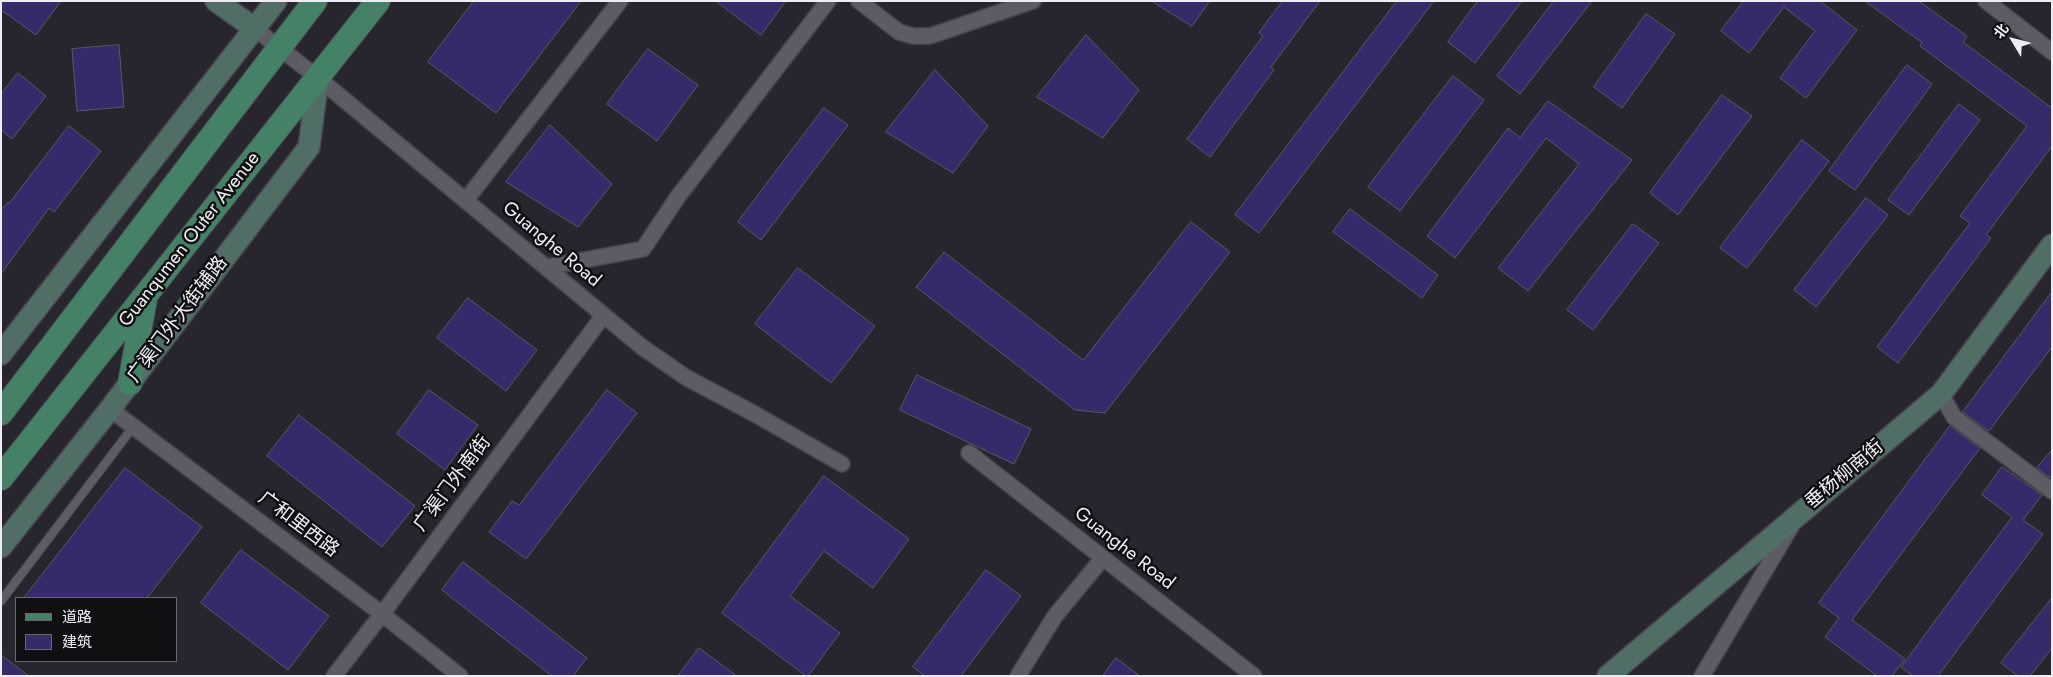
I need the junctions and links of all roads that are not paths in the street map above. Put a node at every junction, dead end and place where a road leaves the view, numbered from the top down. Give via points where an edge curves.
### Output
1 (216, 1) edge
2 (276, 1) edge
3 (316, 1) edge
4 (378, 1) edge
5 (620, 1) edge
6 (828, 1) edge
7 (859, 1) edge
8 (1033, 1) edge
9 (1986, 1) edge
10 (254, 28) junction
11 (279, 48) junction
12 (2052, 52) edge
13 (318, 78) junction
14 (466, 200) junction
15 (2052, 245) edge
16 (547, 267) junction
17 (145, 296) junction
18 (603, 316) junction
19 (1, 354) edge
20 (130, 383) junction
21 (1941, 394) junction
22 (110, 409) junction
23 (1, 413) edge
24 (133, 426) junction
25 (969, 454) dead end
26 (842, 464) dead end
27 (1, 478) edge
28 (2052, 491) edge
29 (1798, 515) junction
30 (1, 547) edge
31 (1103, 558) junction
32 (1, 601) edge
33 (382, 614) junction
34 (334, 676) edge
35 (460, 676) edge
36 (1018, 676) edge
37 (1254, 676) edge
38 (1608, 676) edge
39 (1702, 676) edge

1 - 10 street
2 - 10 street
3 - 11 main road
4 - 13 main road, Guanqumen Outer Avenue
5 - 14 street
6 - 16 street via 677,198 643,249
7 - 8 street via 899,32 913,36 930,36
9 - 12 street
10 - 11 street, Guanghe Road
10 - 19 street
11 - 13 street, Guanghe Road
11 - 23 main road
13 - 14 street, Guanghe Road
13 - 17 main road, Guanqumen Outer Avenue
13 - 20 street, 广渠门外大街辅路 via 309,147
14 - 16 street, Guanghe Road
15 - 21 street, 垂杨柳南街
16 - 18 street, Guanghe Road
17 - 20 main road
17 - 27 main road, Guanqumen Outer Avenue
18 - 26 street, Guanghe Road via 642,348 687,378
18 - 33 street, 广渠门外南街
20 - 22 street, 广渠门外大街辅路
21 - 28 street via 1954,418
21 - 29 street, 垂杨柳南街
22 - 24 street, 广和里西路
22 - 30 street, 广渠门外大街辅路
24 - 32 lane
24 - 33 street, 广和里西路
25 - 31 street, Guanghe Road
29 - 38 street, 垂杨柳南街
29 - 39 street
31 - 36 street via 1055,616
31 - 37 street, Guanghe Road
33 - 34 street, 广渠门外南街
33 - 35 street, 广和里西路

